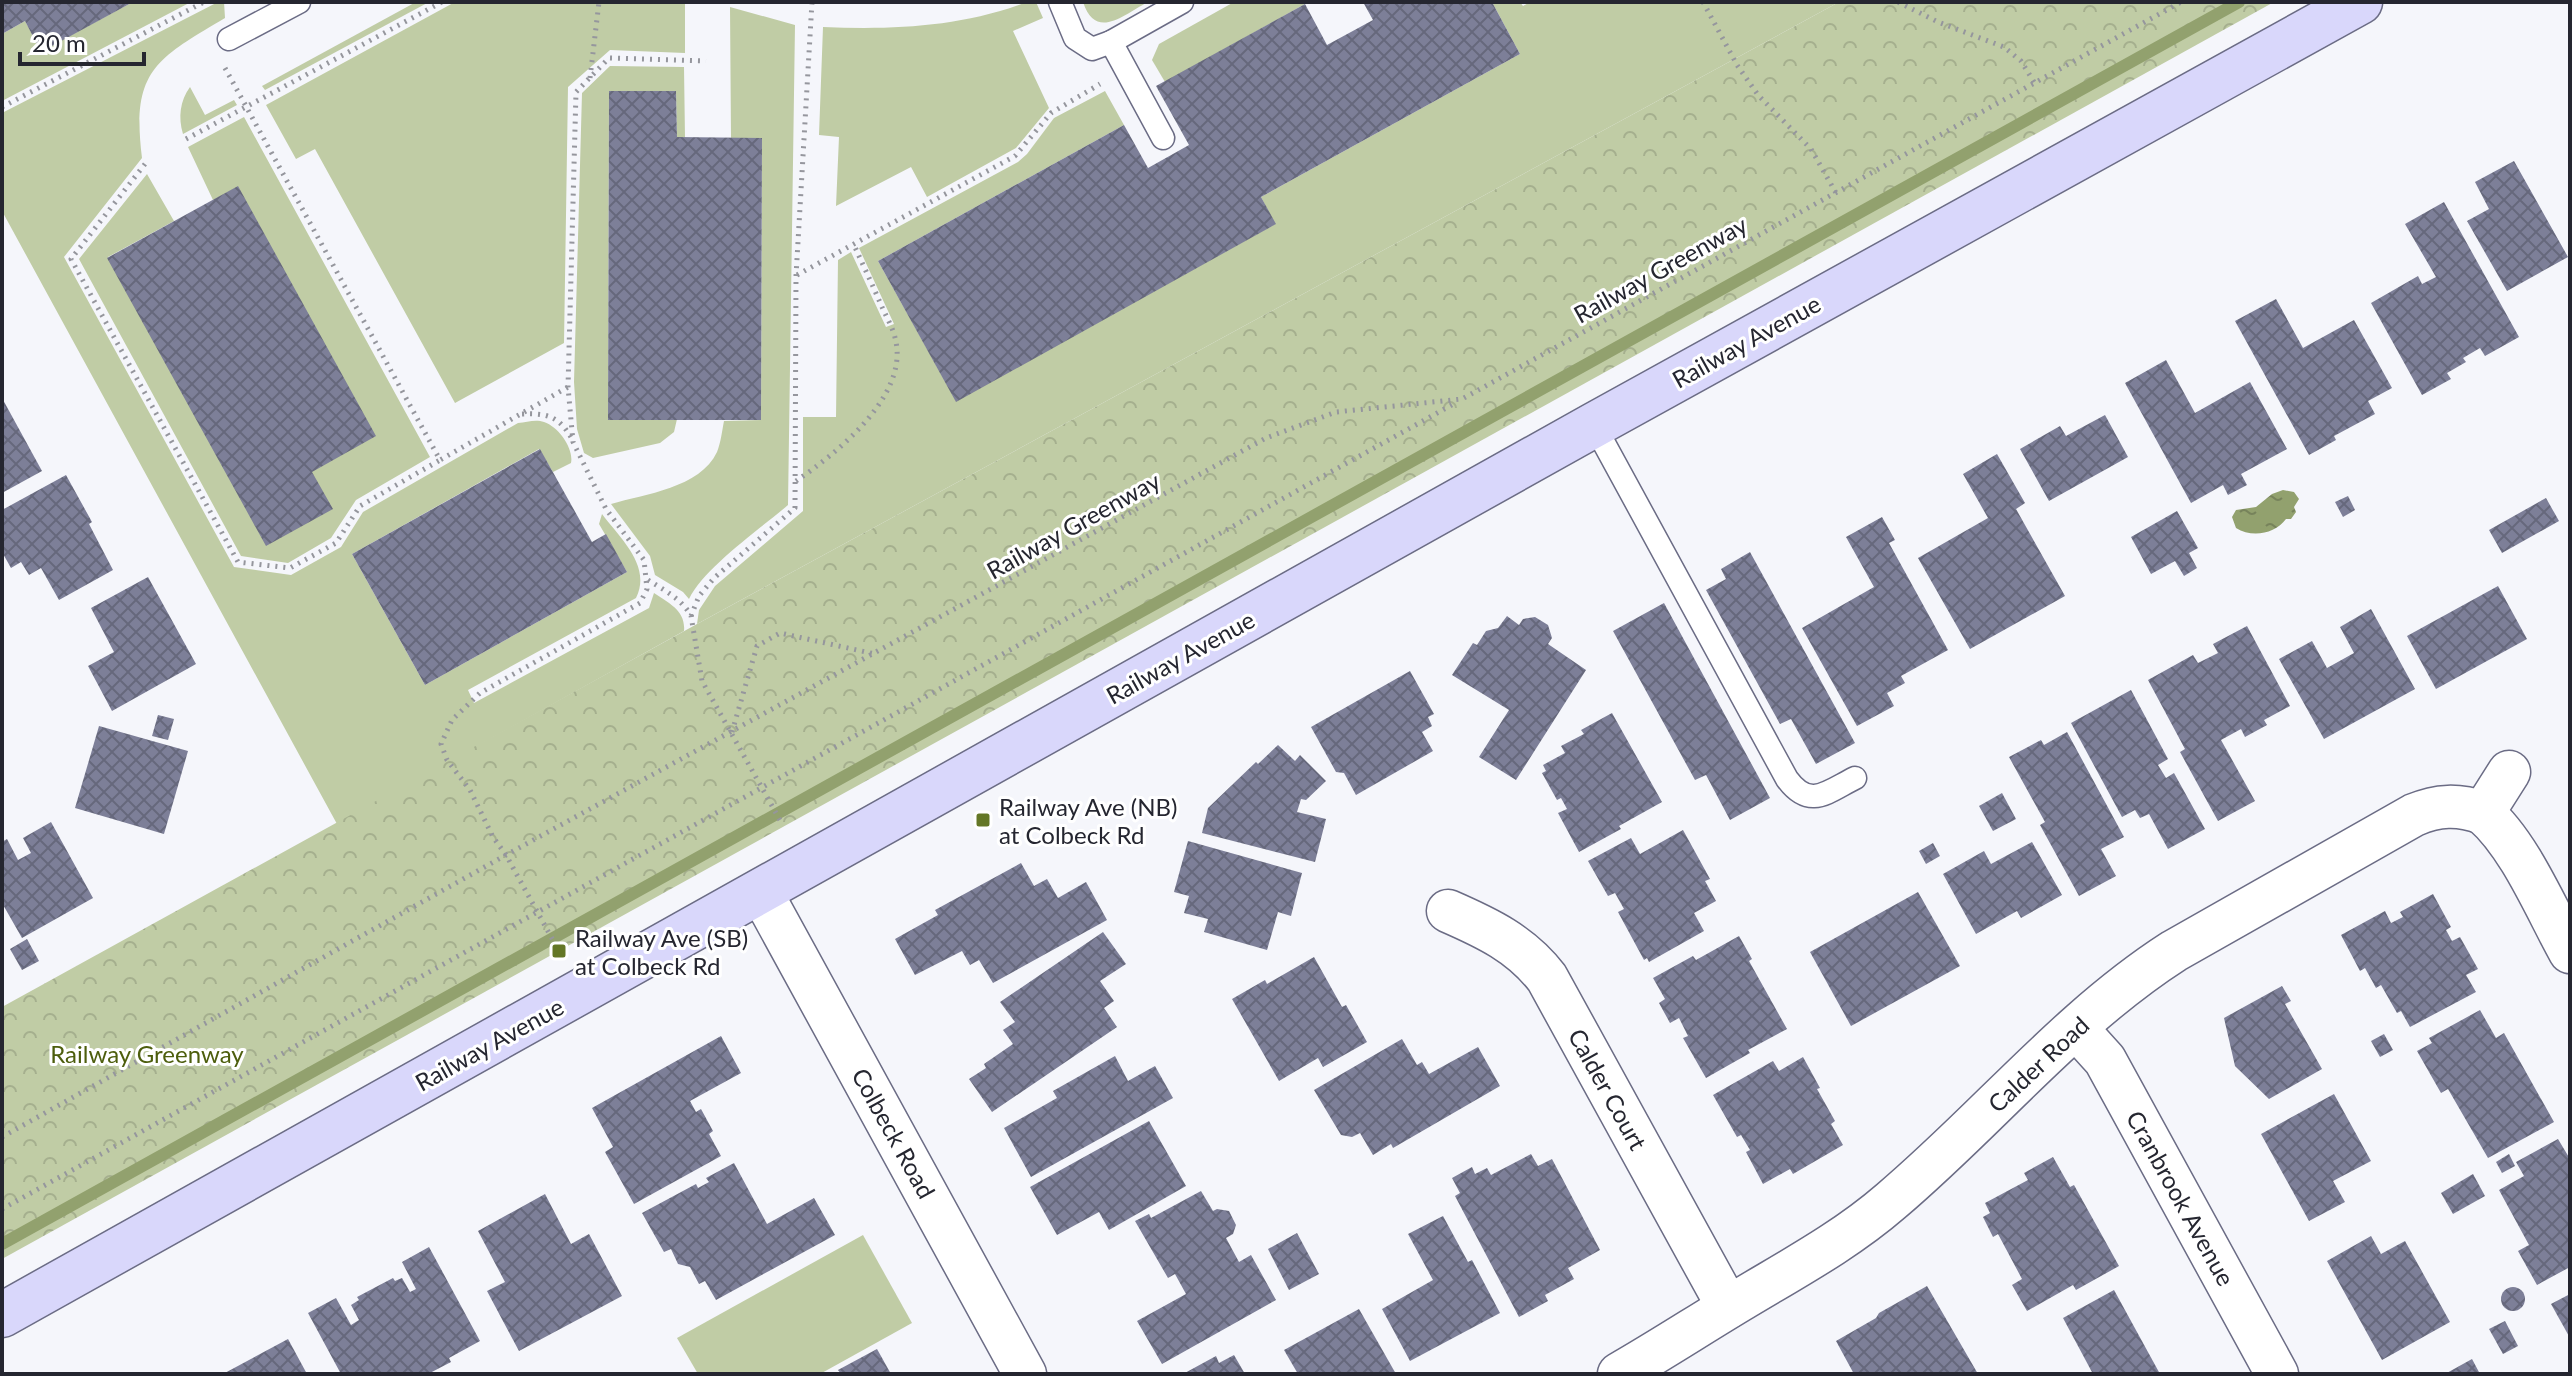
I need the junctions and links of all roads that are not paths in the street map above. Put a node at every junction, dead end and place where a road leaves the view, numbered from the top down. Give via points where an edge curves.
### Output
1 (299, 2) edge
2 (1060, 2) edge
3 (1182, 2) edge
4 (2360, 2) edge
5 (1111, 42) junction
6 (225, 49) road end
7 (1163, 138) dead end
8 (1594, 425) junction
9 (2509, 772) dead end
10 (1855, 778) dead end
11 (2483, 813) junction
12 (761, 892) junction
13 (1448, 911) dead end
14 (2570, 952) edge
15 (2076, 1028) junction
16 (1728, 1307) junction
17 (2, 1315) edge
18 (1673, 1361) edge
19 (1025, 1374) edge
20 (1619, 1374) edge
21 (2277, 1374) edge

1 - 6 lane
2 - 5 lane via 1080,43 1092,49
3 - 5 lane
4 - 8 main road, Railway Avenue
5 - 7 lane
8 - 10 lane via 1795,790 1817,798
8 - 12 main road, Railway Avenue
9 - 11 street
11 - 14 street via 2510,843
11 - 15 street, Calder Road via 2453,806 2414,815 2174,951
12 - 17 main road, Railway Avenue
12 - 19 street, Colbeck Road
13 - 16 street, Calder Court via 1509,941 1547,978
15 - 16 street, Calder Road via 1868,1221
15 - 21 street, Cranbrook Avenue via 2105,1060
16 - 18 street, Calder Road
18 - 20 street, Calder Road

